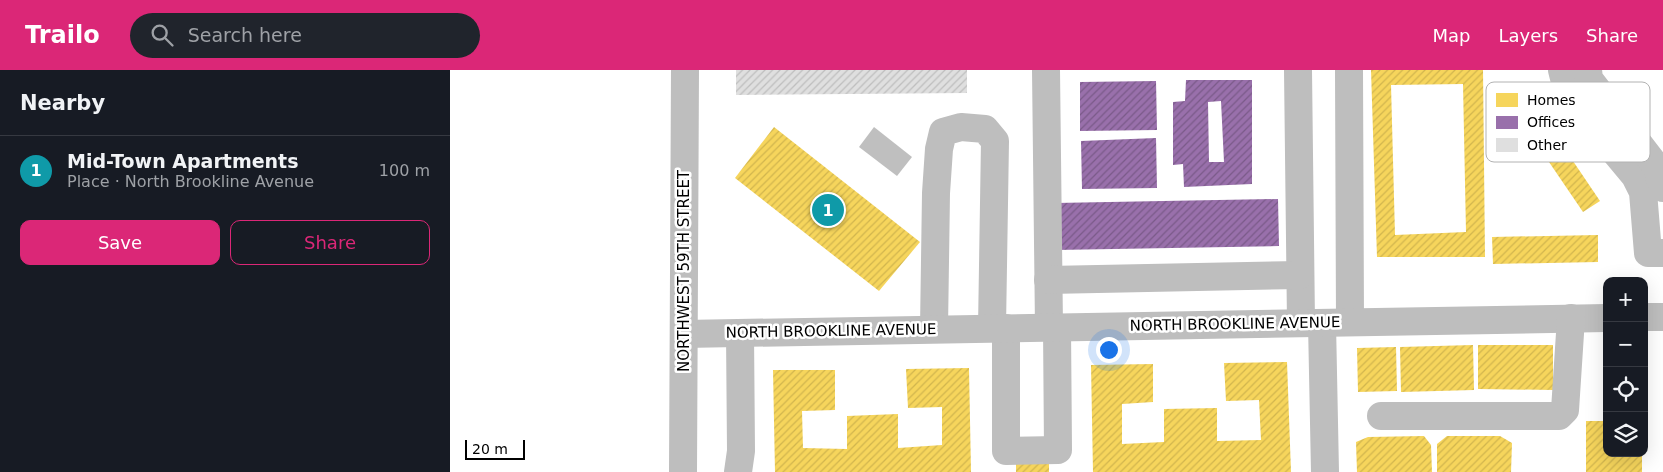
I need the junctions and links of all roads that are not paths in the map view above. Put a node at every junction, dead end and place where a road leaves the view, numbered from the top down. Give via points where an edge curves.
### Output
1 (685, 70) edge
2 (1046, 70) edge
3 (1298, 70) edge
4 (1349, 70) edge
5 (1562, 70) edge
6 (1588, 70) edge
7 (1567, 82) edge
8 (1591, 82) edge
9 (1650, 159) edge
10 (1623, 162) edge
11 (1660, 172) edge
12 (1663, 253) edge
13 (1300, 275) junction
14 (1048, 280) junction
15 (1648, 317) edge
16 (1663, 317) edge
17 (1571, 318) junction
18 (1603, 318) edge
19 (1350, 322) junction
20 (1312, 323) junction
21 (1053, 327) junction
22 (999, 328) junction
23 (934, 329) junction
24 (740, 333) junction
25 (684, 334) junction
26 (1381, 416) dead end
27 (683, 472) edge
28 (738, 472) edge
29 (1325, 472) edge

1 - 25 street, NORTHWEST 59TH STREET
2 - 14 street
3 - 13 street
4 - 19 street
5 - 7 street
6 - 8 street
9 - 11 street
10 - 12 street via 1635,176 1642,192 1648,253
13 - 14 street
13 - 20 street
14 - 21 street
15 - 16 street
17 - 18 street, NORTH BROOKLINE AVENUE
17 - 19 street, NORTH BROOKLINE AVENUE
17 - 26 street via 1565,410 1559,416
19 - 20 street, NORTH BROOKLINE AVENUE
20 - 21 street, NORTH BROOKLINE AVENUE
20 - 29 street
21 - 22 street, NORTH BROOKLINE AVENUE
21 - 22 street via 1058,450 1006,451
22 - 23 street, NORTH BROOKLINE AVENUE
22 - 23 street via 995,141 985,129 961,127 943,132 939,149
23 - 24 street, NORTH BROOKLINE AVENUE
24 - 25 street, NORTH BROOKLINE AVENUE
24 - 28 street via 741,451
25 - 27 street, NORTHWEST 59TH STREET

